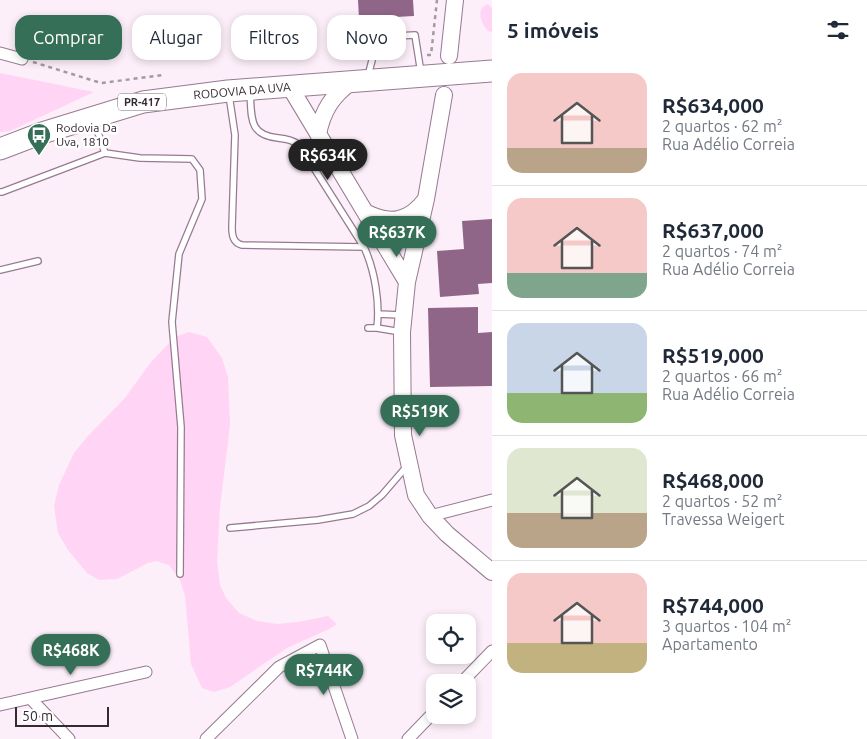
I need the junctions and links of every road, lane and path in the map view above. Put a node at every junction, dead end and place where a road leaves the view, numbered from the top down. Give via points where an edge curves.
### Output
1 (437, 0) edge
2 (454, 0) edge
3 (0, 53) edge
4 (15, 56) edge
5 (418, 56) junction
6 (449, 56) dead end
7 (29, 60) edge
8 (488, 70) edge
9 (164, 75) dead end
10 (422, 77) junction
11 (360, 81) junction
12 (290, 87) junction
13 (239, 90) junction
14 (444, 95) dead end
15 (93, 117) junction
16 (318, 134) junction
17 (0, 149) edge
18 (105, 153) junction
19 (0, 192) edge
20 (426, 199) junction
21 (365, 212) junction
22 (387, 220) junction
23 (382, 240) junction
24 (417, 241) junction
25 (364, 247) junction
26 (38, 260) dead end
27 (0, 270) edge
28 (407, 282) junction
29 (378, 314) junction
30 (404, 315) junction
31 (368, 328) dead end
32 (377, 328) junction
33 (402, 332) junction
34 (410, 463) junction
35 (492, 500) edge
36 (430, 516) junction
37 (230, 528) dead end
38 (492, 572) edge
39 (180, 574) dead end
40 (492, 651) edge
41 (146, 672) dead end
42 (470, 674) edge
43 (31, 699) junction
44 (0, 705) edge
45 (426, 720) edge
46 (69, 739) edge
47 (206, 739) edge
48 (352, 739) edge
49 (408, 739) edge

1 - 5 path via 430,55
2 - 6 main road
3 - 4 street
5 - 10 lane
5 - 11 lane via 415,35 378,37
7 - 9 path via 101,82
8 - 10 highway, RODOVIA DA UVA / PR-417
10 - 11 highway, RODOVIA DA UVA / PR-417
11 - 12 highway, RODOVIA DA UVA / PR-417
11 - 16 main road via 336,95 324,113
12 - 13 highway, RODOVIA DA UVA / PR-417
12 - 16 main road
13 - 15 highway, RODOVIA DA UVA / PR-417 via 143,102
13 - 25 lane via 261,134 296,142 305,152
13 - 25 lane via 232,226 237,244
14 - 20 main road
15 - 17 highway, RODOVIA DA UVA / PR-417
15 - 18 lane
16 - 21 main road
18 - 19 lane
18 - 39 lane via 140,158 192,159 200,170 202,199 179,254 172,322 181,427
20 - 22 main road via 410,215
20 - 24 main road
21 - 22 main road
21 - 23 main road
22 - 24 main road
23 - 24 main road
23 - 28 main road
24 - 28 main road
25 - 29 lane via 372,271
26 - 27 lane
28 - 30 main road
29 - 30 lane
29 - 32 lane
30 - 33 main road
31 - 32 lane
32 - 33 lane
33 - 34 main road via 403,435
34 - 36 main road via 416,495
34 - 37 lane via 382,495 353,514
35 - 36 street
36 - 38 main road
40 - 42 street
41 - 43 street
43 - 44 street
43 - 46 street
45 - 49 street
47 - 48 street via 279,667 320,645

